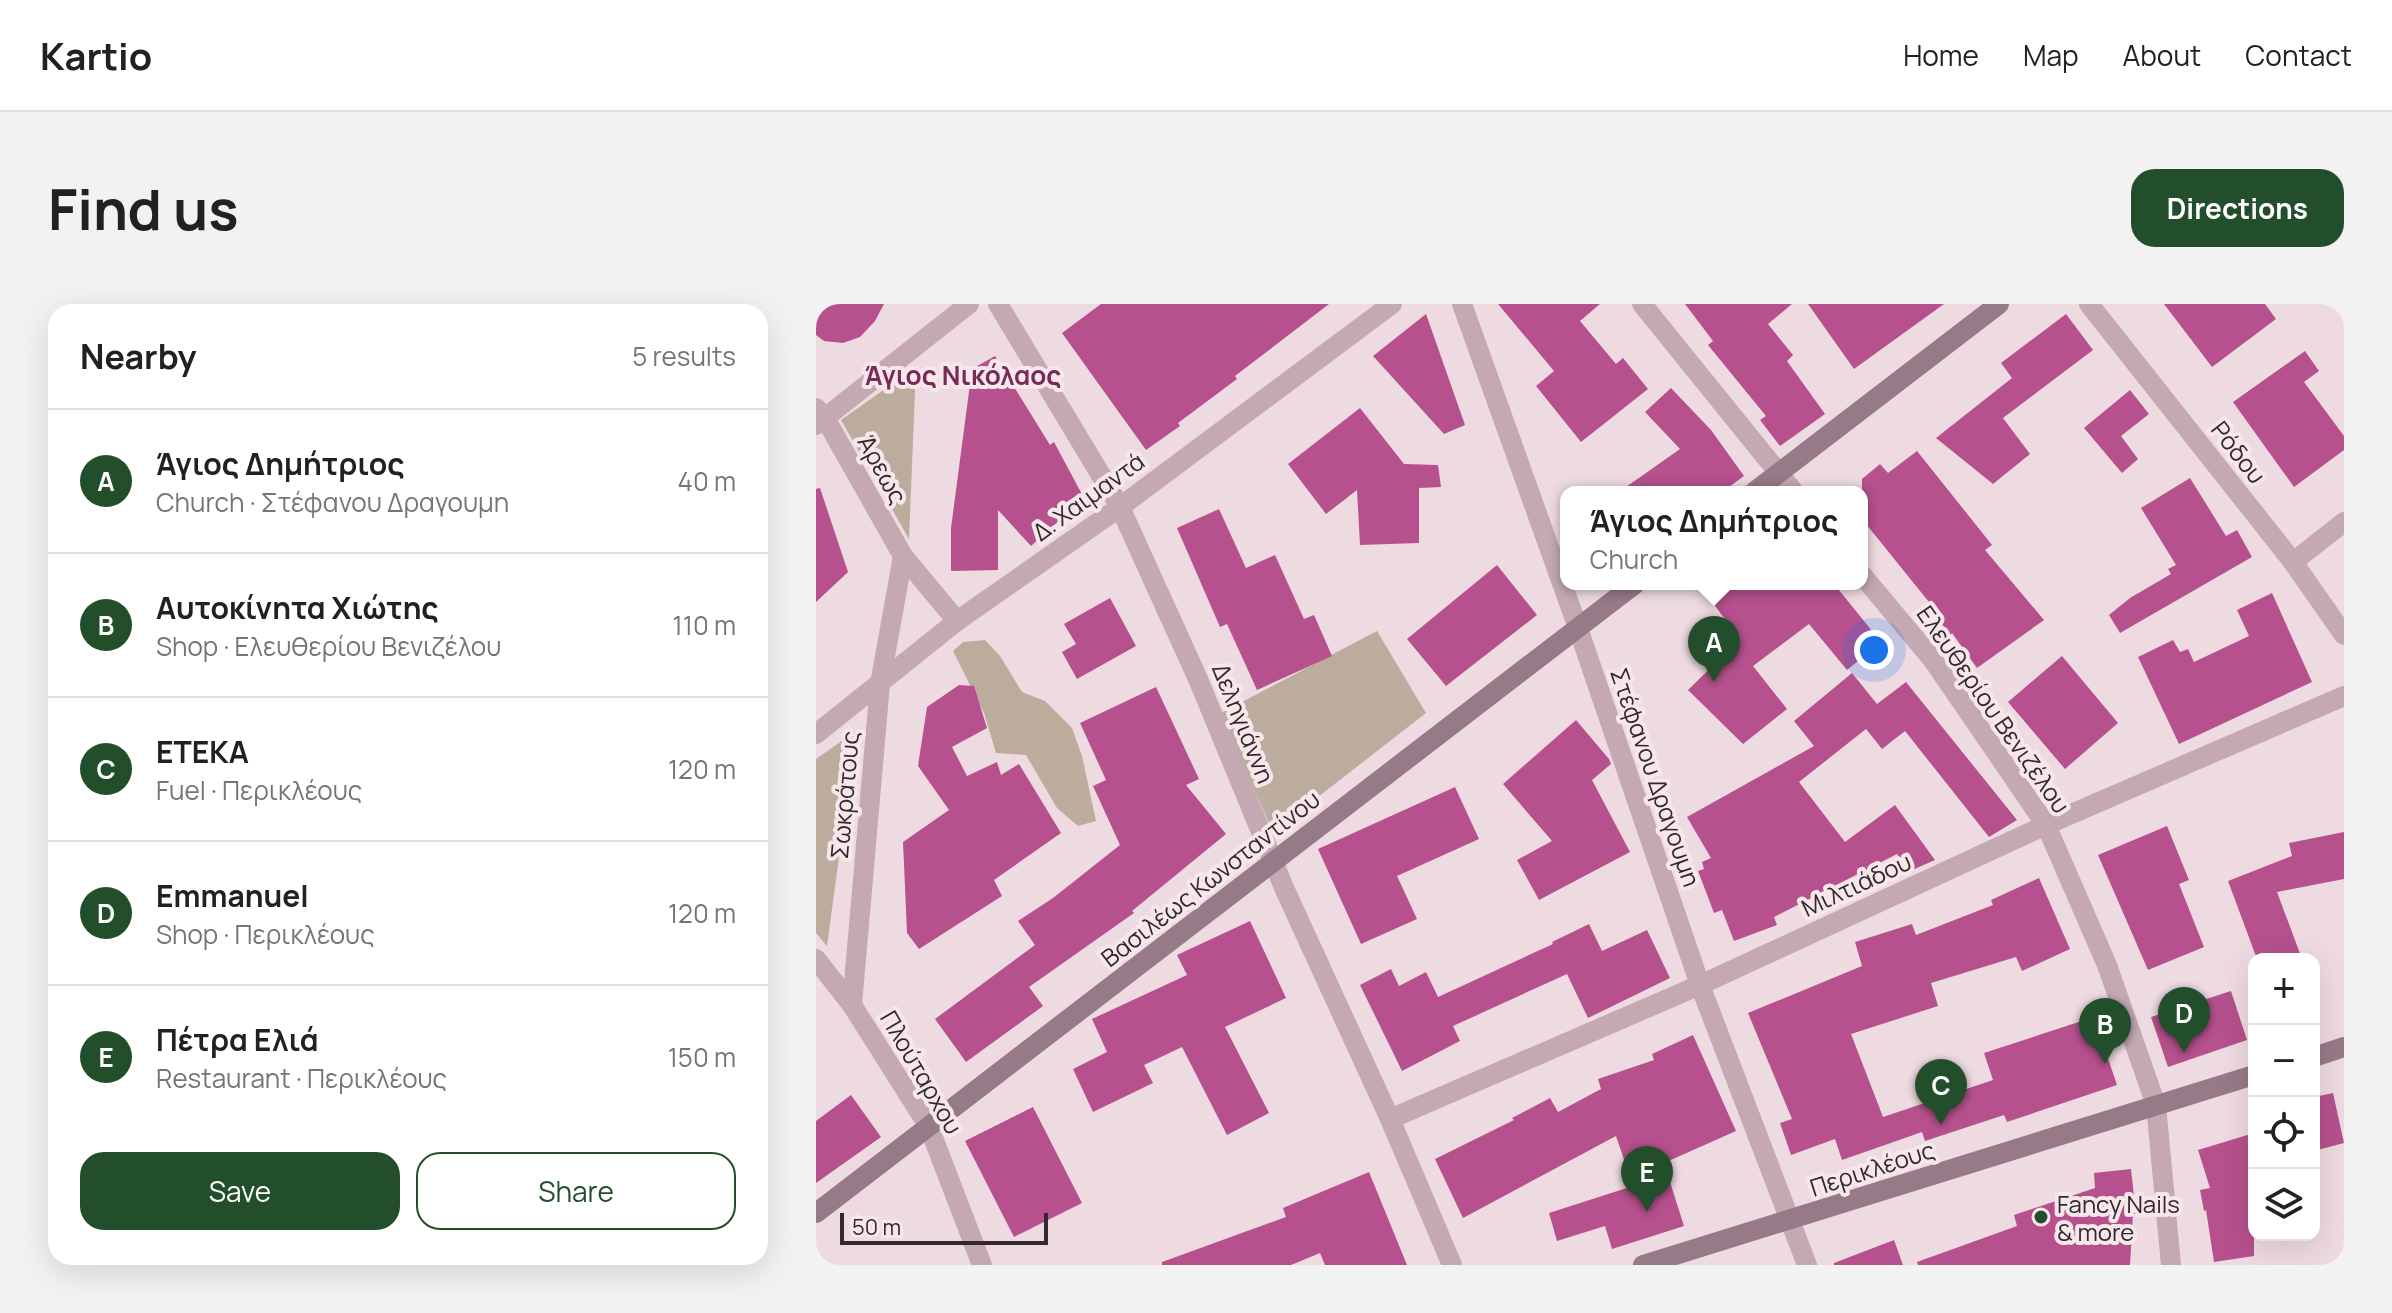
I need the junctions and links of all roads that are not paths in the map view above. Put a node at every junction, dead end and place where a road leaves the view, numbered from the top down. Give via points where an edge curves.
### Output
1 (969, 304) edge
2 (998, 304) edge
3 (1392, 304) edge
4 (1462, 304) edge
5 (1642, 304) edge
6 (1999, 304) edge
7 (2089, 304) edge
8 (819, 417) edge
9 (1778, 474) junction
10 (1762, 486) edge
11 (1789, 486) edge
12 (1120, 507) junction
13 (2344, 522) edge
14 (903, 556) junction
15 (2293, 562) junction
16 (1560, 578) edge
17 (1868, 582) edge
18 (1564, 590) edge
19 (1627, 590) edge
20 (957, 621) junction
21 (1578, 628) junction
22 (2344, 635) edge
23 (880, 684) junction
24 (2344, 696) edge
25 (816, 734) edge
26 (2046, 825) junction
27 (1273, 862) junction
28 (816, 959) edge
29 (1700, 985) junction
30 (852, 1005) junction
31 (2344, 1047) edge
32 (2320, 1055) edge
33 (2248, 1077) edge
34 (2156, 1105) junction
35 (1390, 1119) junction
36 (929, 1127) junction
37 (816, 1213) edge
38 (1791, 1221) junction
39 (982, 1265) edge
40 (1452, 1265) edge
41 (1643, 1265) edge
42 (1807, 1265) edge
43 (2171, 1265) edge

1 - 8 street
2 - 12 street, Δεληγιάννη
3 - 12 street, Δ. Χαιμαντά
4 - 16 street, Στέφανου Δραγουμη
5 - 9 street
6 - 9 street
7 - 15 street, Ρόδου
8 - 14 street, Άρεως
9 - 10 street
9 - 11 street
12 - 20 street, Δ. Χαιμαντά
12 - 27 street, Δεληγιάννη
13 - 15 street
14 - 20 street, Άρεως
14 - 23 street
15 - 22 street, Ρόδου
17 - 26 street, Ελευθερίου Βενιζέλου via 1933,660
18 - 21 street, Στέφανου Δραγουμη
19 - 21 street, Βασιλέως Κωνσταντίνου
20 - 23 street, Δ. Χαιμαντά
21 - 27 street, Βασιλέως Κωνσταντίνου
21 - 29 street, Στέφανου Δραγουμη
23 - 25 street, Δ. Χαιμαντά
23 - 30 street, Σωκράτους
24 - 26 street, Μιλτιάδου
26 - 29 street, Μιλτιάδου
26 - 34 street, Ελευθερίου Βενιζέλου via 2107,965
27 - 35 street, Δεληγιάννη
27 - 36 street, Βασιλέως Κωνσταντίνου
28 - 30 street, Πλούταρχου
29 - 35 street, Μιλτιάδου
29 - 38 street, Στέφανου Δραγουμη
30 - 36 street, Πλούταρχου
31 - 32 street
33 - 34 street, Περικλέους
34 - 38 street, Περικλέους
34 - 43 street, Ελευθερίου Βενιζέλου
35 - 40 street, Δεληγιάννη
36 - 37 street, Βασιλέως Κωνσταντίνου
36 - 39 street, Πλούταρχου
38 - 41 street, Περικλέους
38 - 42 street, Στέφανου Δραγουμη

